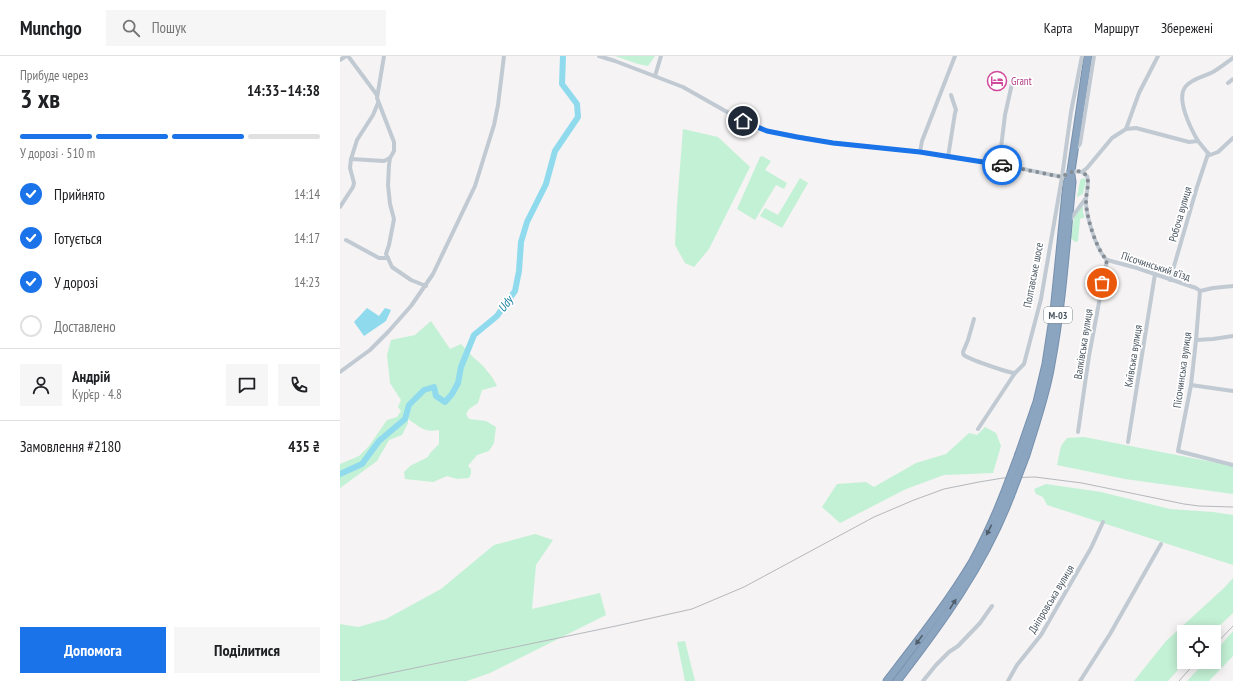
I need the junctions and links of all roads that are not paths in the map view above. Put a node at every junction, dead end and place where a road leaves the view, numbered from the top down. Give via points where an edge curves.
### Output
1 (347, 56) edge
2 (384, 56) edge
3 (504, 56) edge
4 (599, 56) edge
5 (661, 56) edge
6 (955, 56) edge
7 (1082, 56) edge
8 (1088, 56) edge
9 (1094, 56) edge
10 (1158, 56) edge
11 (1232, 59) edge
12 (340, 60) edge
13 (654, 76) junction
14 (1013, 79) dead end
15 (1233, 79) edge
16 (1228, 83) dead end
17 (377, 95) junction
18 (951, 95) dead end
19 (378, 103) junction
20 (1126, 129) junction
21 (1233, 138) edge
22 (1198, 141) junction
23 (1074, 149) junction
24 (920, 152) junction
25 (1208, 154) junction
26 (948, 157) junction
27 (390, 158) junction
28 (351, 159) junction
29 (998, 164) junction
30 (1071, 171) junction
31 (1082, 172) junction
32 (1062, 177) junction
33 (1086, 198) junction
34 (340, 208) edge
35 (1068, 224) junction
36 (346, 240) dead end
37 (388, 258) junction
38 (1107, 260) junction
39 (1155, 274) junction
40 (1170, 280) junction
41 (426, 286) junction
42 (1233, 286) edge
43 (1200, 291) junction
44 (974, 319) dead end
45 (1233, 336) edge
46 (1196, 340) junction
47 (340, 372) edge
48 (1015, 373) junction
49 (1191, 385) junction
50 (1233, 391) edge
51 (978, 429) dead end
52 (1078, 432) dead end
53 (1128, 442) dead end
54 (1022, 455) junction
55 (1233, 465) edge
56 (1007, 495) junction
57 (1102, 522) dead end
58 (1161, 544) dead end
59 (992, 606) dead end
60 (887, 681) edge
61 (897, 681) edge
62 (923, 681) edge
63 (1008, 681) edge
64 (1080, 681) edge

1 - 12 street
1 - 17 street
2 - 17 street
3 - 41 street via 494,125 476,186
4 - 13 street
5 - 13 street
6 - 24 street
7 - 32 street, Полтавське шосе
8 - 23 highway, М-03
9 - 23 street via 1080,144
10 - 20 street via 1139,93
11 - 22 street via 1213,72 1193,80 1183,90 1185,112
13 - 24 street via 683,87 743,121 767,131 833,143
14 - 29 street
15 - 16 street
17 - 19 street
18 - 26 street via 956,110
19 - 27 street via 394,144
19 - 28 street via 374,115 357,140
20 - 22 street via 1136,128 1189,142
20 - 31 street via 1112,138
21 - 25 street via 1218,152
22 - 25 street
23 - 30 highway, М-03
24 - 26 street
25 - 40 street, Робоча вулиця
26 - 29 street
27 - 28 street via 384,161
27 - 37 street via 389,194 394,219 386,254
28 - 34 street via 353,188
29 - 32 street
30 - 31 street
30 - 32 street
30 - 35 highway, М-03
30 - 54 highway, М-03 via 1067,183 1046,364
31 - 33 street via 1088,180
32 - 48 street, Полтавське шосе via 1041,299 1024,364
33 - 35 street
33 - 38 street via 1098,249
35 - 54 highway, М-03 via 1051,365 1042,404
36 - 37 street via 379,258
37 - 41 street via 392,267 411,280
38 - 39 street, Пісочинський в’їзд
38 - 52 street, Валківська вулиця
39 - 40 street, Пісочинський в’їзд
39 - 53 street, Київська вулиця
40 - 43 street, Пісочинський в’їзд
41 - 47 street via 388,332 370,350
42 - 43 street
43 - 46 street, Пісочинська вулиця
44 - 48 street via 963,350 964,355
45 - 46 street
46 - 49 street, Пісочинська вулиця
48 - 51 street, Полтавське шосе
49 - 50 street
49 - 55 street, Пісочинська вулиця via 1178,451
54 - 56 highway, М-03, bridge
56 -> 60 highway, М-03 via 958,585
61 -> 56 highway, М-03 via 948,612 978,564 1001,521
57 - 63 street, Дніпровська вулиця via 1091,548 1041,635 1017,665
58 - 64 street
59 - 62 street via 980,623

